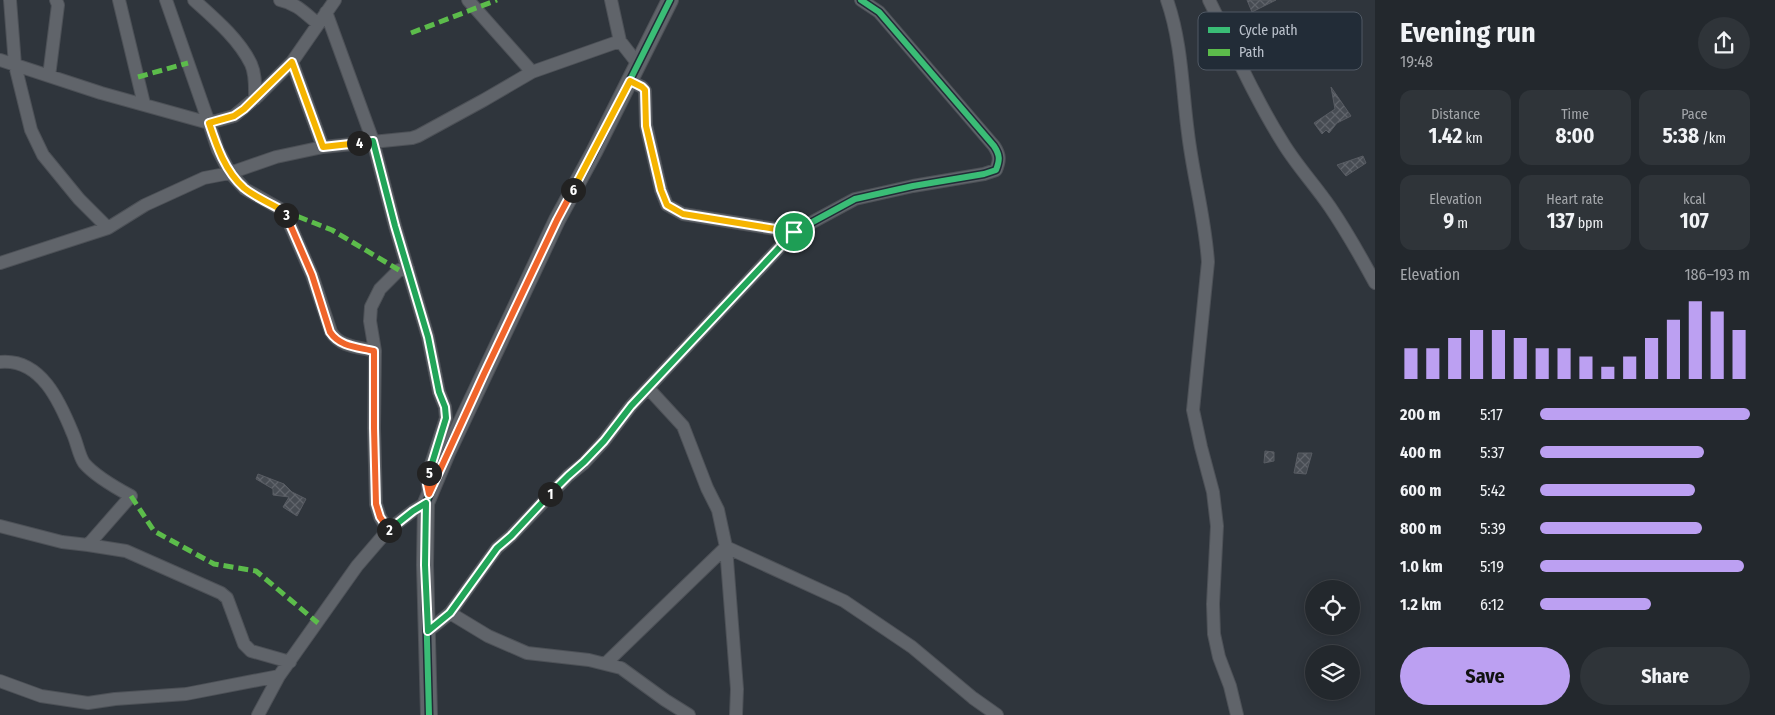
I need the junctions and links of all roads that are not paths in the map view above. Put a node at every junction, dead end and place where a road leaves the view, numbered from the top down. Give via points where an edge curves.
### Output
1 (10, 0) edge
2 (56, 0) edge
3 (119, 0) edge
4 (166, 0) edge
5 (194, 0) edge
6 (280, 0) edge
7 (335, 0) edge
8 (468, 0) edge
9 (611, 0) edge
10 (670, 0) edge
11 (860, 0) edge
12 (1166, 0) edge
13 (1209, 0) edge
14 (326, 12) junction
15 (1215, 12) edge
16 (318, 24) junction
17 (620, 41) junction
18 (0, 60) edge
19 (292, 62) junction
20 (638, 64) junction
21 (15, 66) junction
22 (1243, 70) edge
23 (532, 72) junction
24 (49, 76) junction
25 (630, 81) junction
26 (255, 99) junction
27 (144, 104) junction
28 (209, 123) junction
29 (373, 141) junction
30 (323, 147) junction
31 (230, 173) junction
32 (108, 228) junction
33 (794, 232) junction
34 (0, 263) edge
35 (408, 269) junction
36 (1375, 283) edge
37 (374, 351) junction
38 (0, 362) edge
39 (648, 388) junction
40 (427, 499) junction
41 (0, 526) edge
42 (388, 530) junction
43 (88, 546) junction
44 (726, 547) junction
45 (450, 613) junction
46 (428, 631) junction
47 (290, 662) junction
48 (605, 664) junction
49 (280, 676) junction
50 (0, 681) edge
51 (87, 709) edge
52 (258, 715) edge
53 (429, 715) edge
54 (689, 715) edge
55 (736, 715) edge
56 (997, 715) edge
57 (1237, 715) edge

1 - 21 street
2 - 24 street
3 - 27 street
4 - 28 street
5 - 26 street via 234,38 251,64
6 - 16 street via 297,6
7 - 14 street
8 - 23 street
9 - 17 street
10 - 20 street
11 - 33 street via 880,12 994,146 1000,161 996,170 984,174 855,199
12 - 57 street via 1176,35 1188,134 1207,242 1208,262 1193,410 1213,492 1217,526 1214,634
13 - 15 street
14 - 16 street
14 - 29 street
16 - 19 street
17 - 20 street
17 - 23 street
18 - 21 street
19 - 26 street
19 - 30 street
20 - 25 street
21 - 24 street
21 - 32 street via 31,130 43,155 78,199
22 - 36 street via 1281,141 1335,214
23 - 29 street via 418,136
24 - 27 street
25 - 33 street via 645,90 646,126 667,205 683,214
25 - 40 street via 557,220
26 - 28 street via 234,116
27 - 28 street
28 - 31 street
29 - 30 street
29 - 35 street
30 - 31 street via 276,157
31 - 32 street via 195,182 145,205
31 - 37 street via 245,189 284,211 306,258 335,339
32 - 34 street
33 - 39 street
35 - 37 street via 399,270 380,289 370,307
35 - 40 street via 428,337 446,418 427,477
37 - 42 street via 376,504
38 - 43 street via 21,364 46,381 60,405 84,463 115,488 131,496
39 - 44 street via 683,426 718,510
39 - 45 street via 604,441 497,548
40 - 42 street
40 - 46 street
41 - 43 street
42 - 47 street via 357,566
43 - 47 street via 126,551 221,593 227,598 244,644 251,651
44 - 48 street
44 - 55 street via 737,689
44 - 56 street via 844,601 912,647
45 - 46 street
45 - 48 street via 488,636 527,653
46 - 53 street
47 - 49 street
48 - 54 street via 621,668
49 - 51 street via 186,694 115,699
49 - 52 street
50 - 51 street

